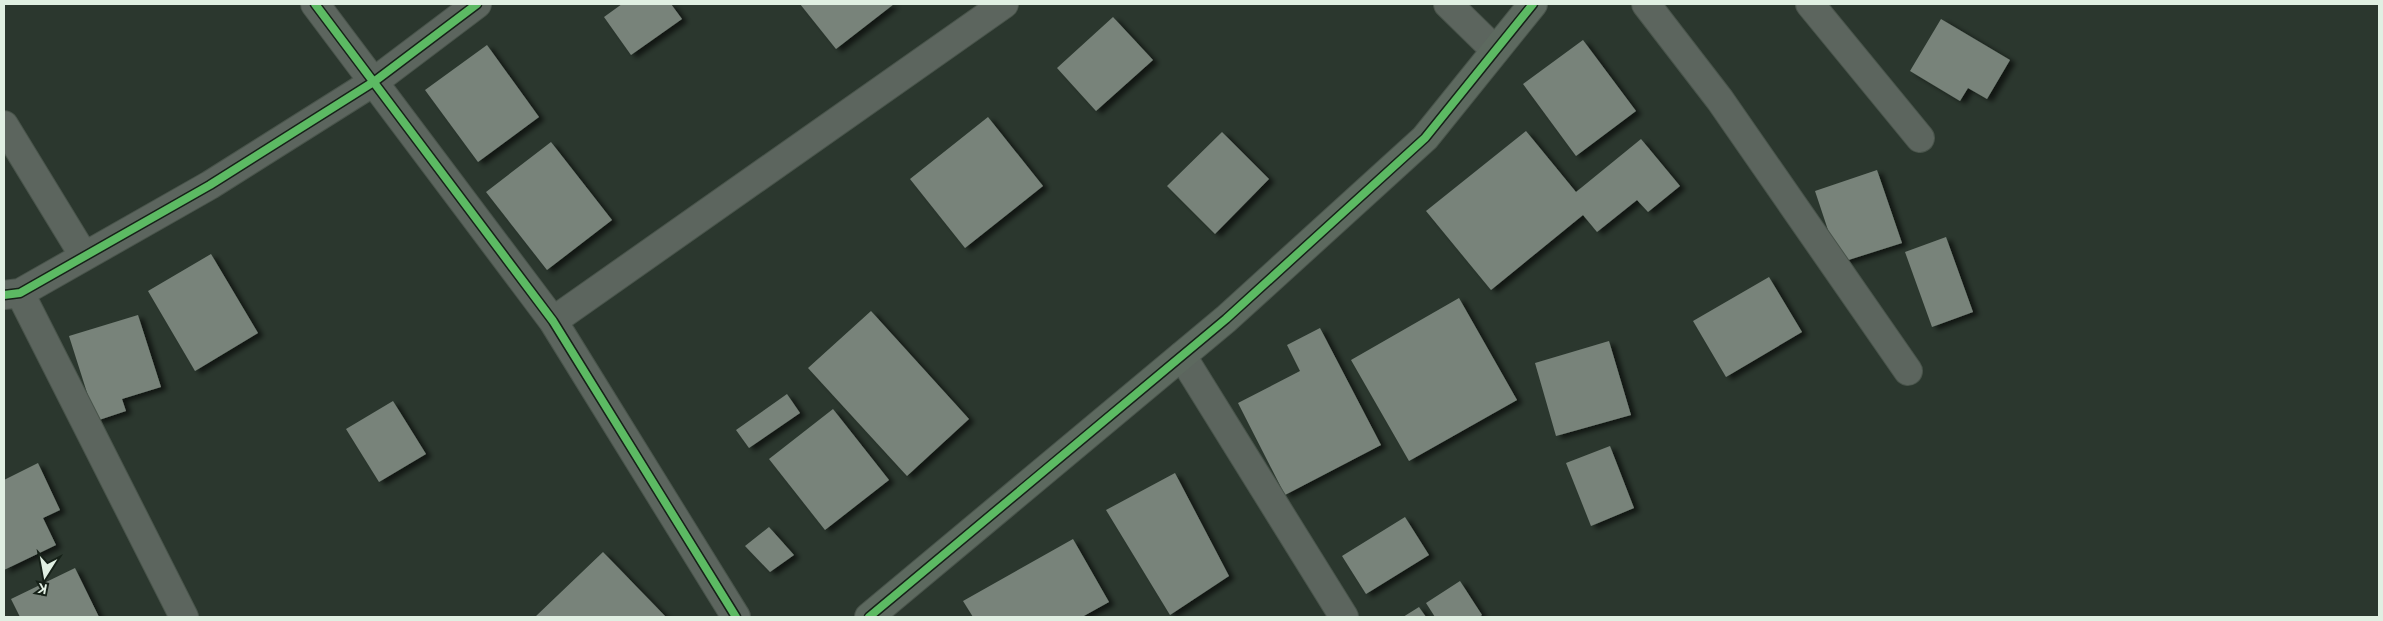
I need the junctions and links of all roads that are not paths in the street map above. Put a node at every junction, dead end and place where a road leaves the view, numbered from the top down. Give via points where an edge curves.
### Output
1 (315, 4) edge
2 (478, 4) edge
3 (1004, 4) edge
4 (1448, 4) edge
5 (1533, 4) edge
6 (1646, 4) edge
7 (1810, 4) edge
8 (1496, 50) junction
9 (376, 81) junction
10 (4, 125) edge
11 (1920, 138) dead end
12 (84, 256) junction
13 (12, 294) edge
14 (553, 321) junction
15 (1182, 356) junction
16 (1908, 371) dead end
17 (184, 617) edge
18 (736, 617) edge
19 (869, 617) edge
20 (1344, 617) edge

1 - 9 street
2 - 9 street
3 - 14 street
4 - 8 street
5 - 8 street
6 - 16 street via 1720,100
7 - 11 street
8 - 15 street via 1425,138
9 - 12 street via 210,185
9 - 14 street
10 - 12 street
12 - 13 street
13 - 17 street
14 - 18 street
15 - 19 street
15 - 20 street

